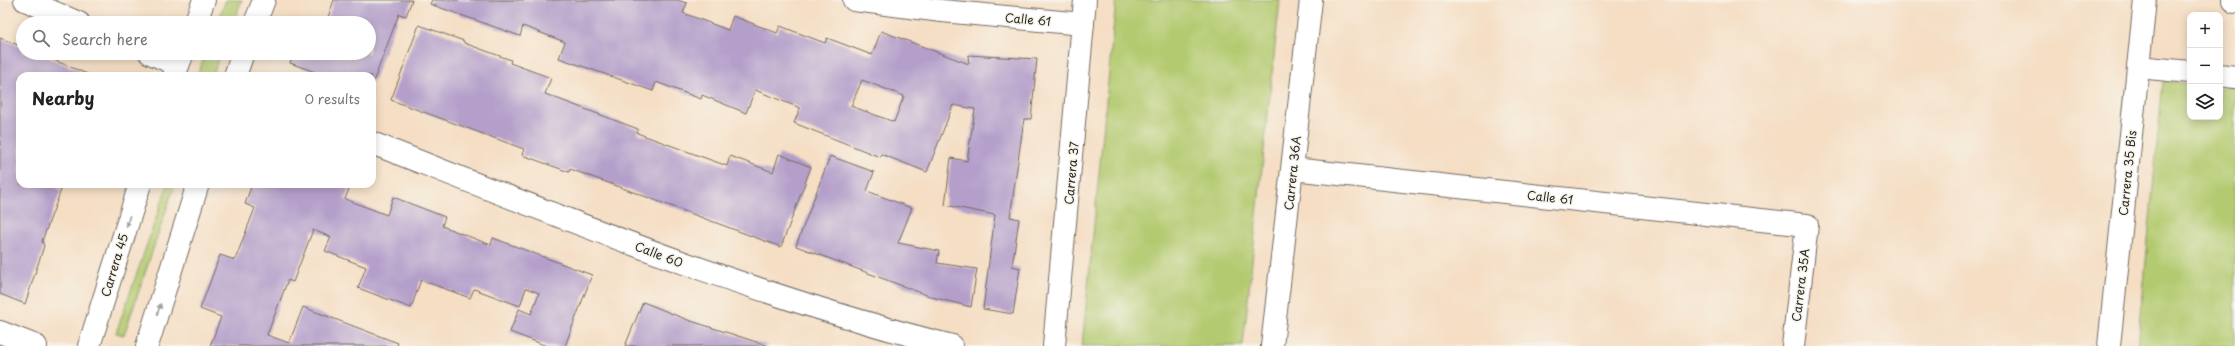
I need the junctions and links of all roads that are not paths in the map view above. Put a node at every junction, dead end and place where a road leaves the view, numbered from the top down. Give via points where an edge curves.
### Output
1 (24, 0) edge
2 (204, 0) edge
3 (264, 0) edge
4 (854, 0) edge
5 (1085, 0) edge
6 (1311, 0) edge
7 (2145, 0) edge
8 (62, 16) edge
9 (198, 16) edge
10 (258, 16) edge
11 (1083, 24) junction
12 (166, 60) edge
13 (240, 60) edge
14 (178, 65) edge
15 (2138, 68) junction
16 (236, 72) edge
17 (2187, 72) edge
18 (2223, 75) edge
19 (2235, 77) edge
20 (376, 145) edge
21 (1292, 169) junction
22 (139, 188) edge
23 (197, 188) edge
24 (1807, 225) joint
25 (0, 332) edge
26 (36, 346) edge
27 (89, 346) edge
28 (147, 346) edge
29 (952, 346) edge
30 (1054, 346) edge
31 (1272, 346) edge
32 (1793, 346) edge
33 (2109, 346) edge

1 - 8 street
2 - 9 street
3 - 10 street
4 - 11 street, Calle 61
5 - 11 street, Carrera 37
6 - 21 street, Carrera 36A
7 - 15 street, Carrera 35 Bis
11 - 30 street, Carrera 37
12 - 14 street
13 - 16 street
15 - 17 street
15 - 33 street, Carrera 35 Bis
18 - 19 street
20 - 29 street, Calle 60 via 727,279 883,328
21 - 24 street, Calle 61
21 - 31 street, Carrera 36A
22 -> 27 street, Carrera 45
28 -> 23 street
24 - 32 street, Carrera 35A
25 - 26 street

